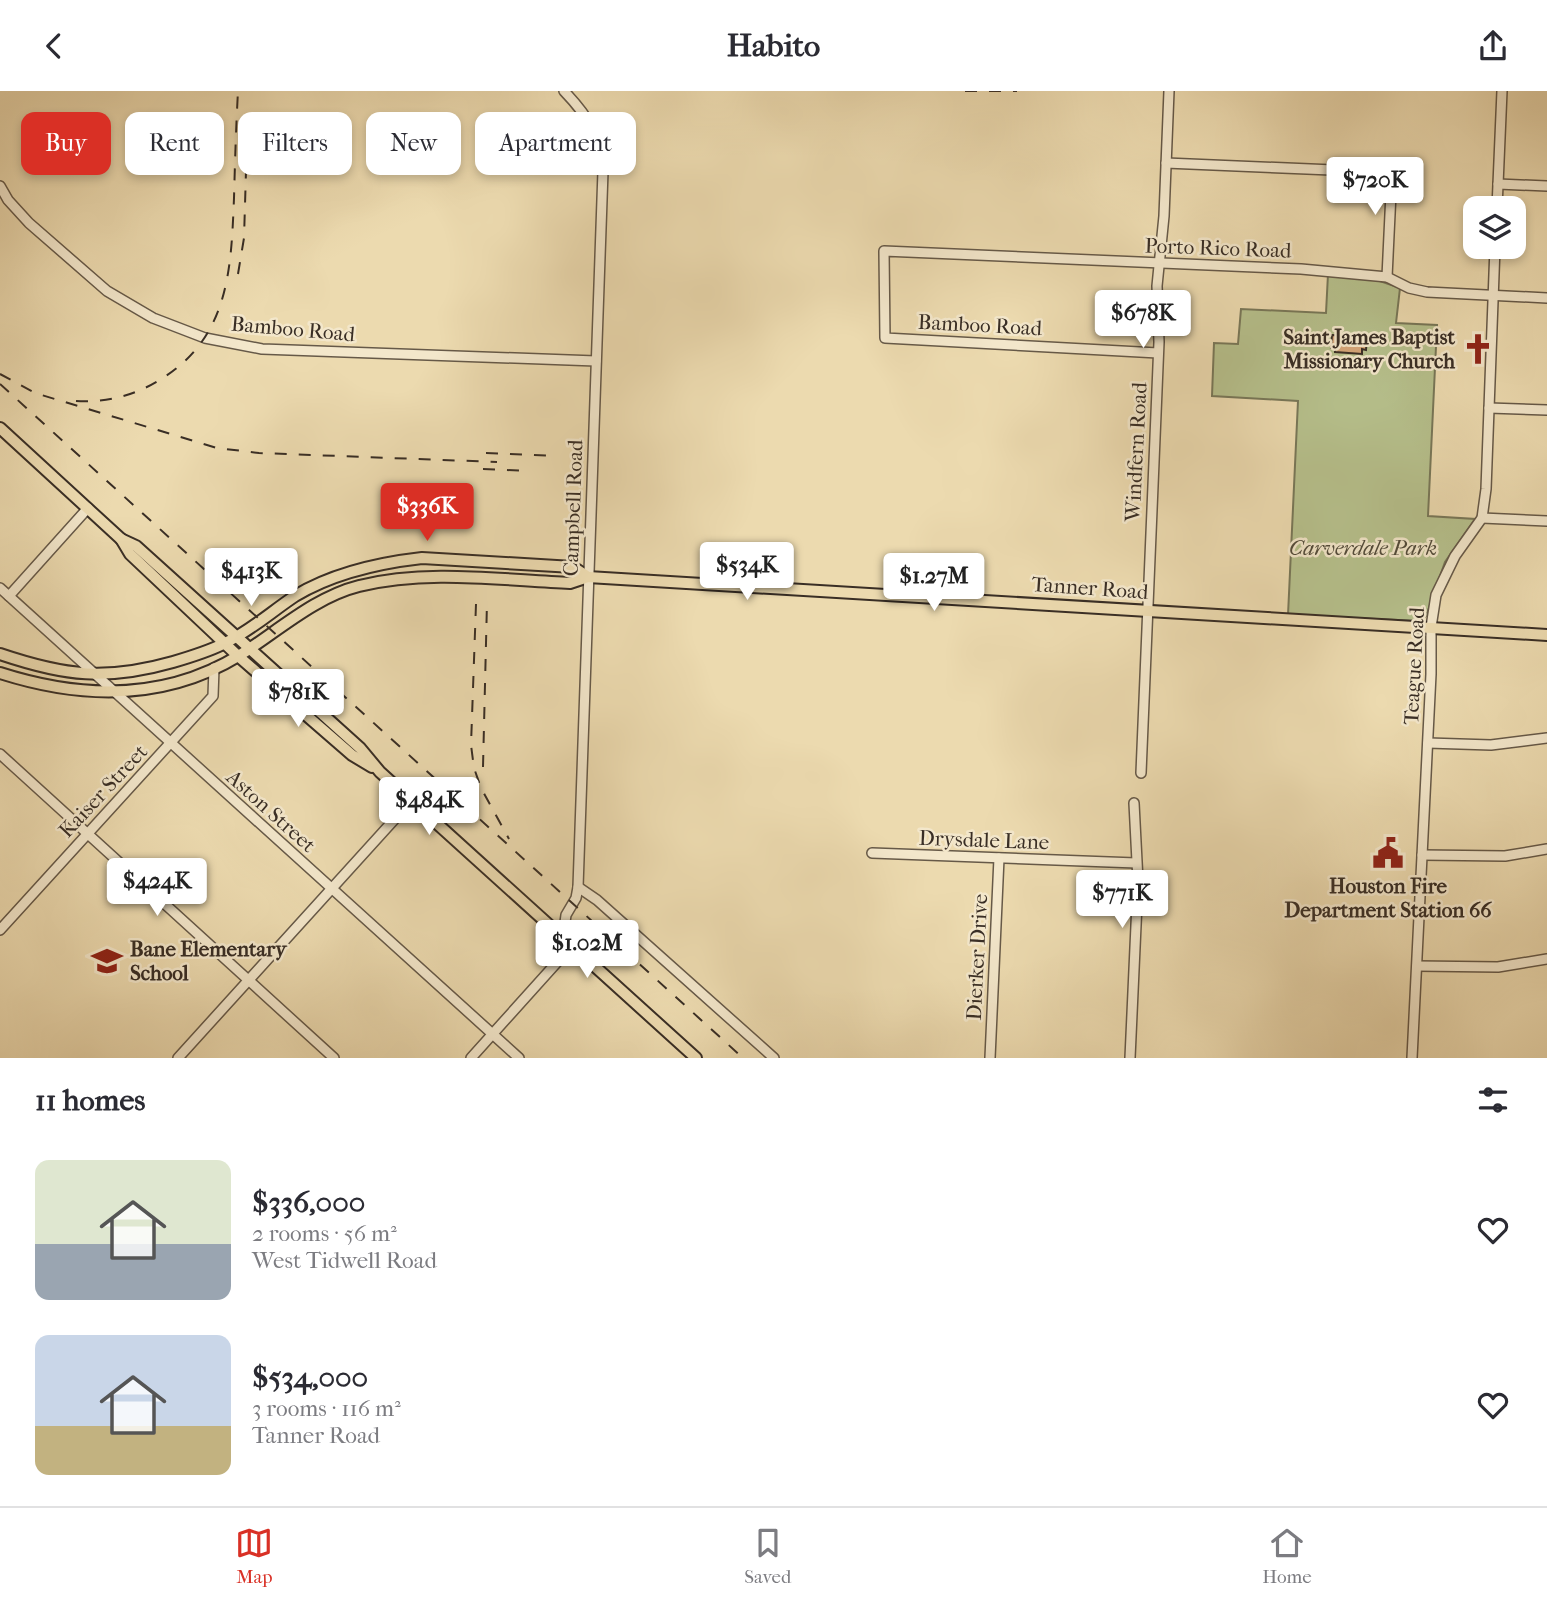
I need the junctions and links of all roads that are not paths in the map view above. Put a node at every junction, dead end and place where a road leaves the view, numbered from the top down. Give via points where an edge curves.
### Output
1 (564, 91) edge
2 (1169, 91) edge
3 (1502, 91) edge
4 (1166, 163) junction
5 (1498, 184) junction
6 (0, 186) edge
7 (1547, 186) edge
8 (1498, 196) edge
9 (1494, 259) edge
10 (1158, 263) junction
11 (1387, 277) junction
12 (1493, 295) junction
13 (1547, 298) edge
14 (885, 338) joint
15 (1158, 353) junction
16 (596, 361) junction
17 (1489, 408) junction
18 (1547, 410) edge
19 (0, 428) edge
20 (88, 508) junction
21 (1482, 518) junction
22 (1547, 521) edge
23 (471, 561) junction
24 (159, 574) junction
25 (588, 576) junction
26 (471, 578) junction
27 (0, 588) edge
28 (9, 596) junction
29 (1146, 611) junction
30 (1431, 627) junction
31 (1547, 635) edge
32 (236, 637) junction
33 (225, 643) junction
34 (249, 649) junction
35 (5, 656) edge
36 (238, 656) junction
37 (214, 668) junction
38 (3, 673) edge
39 (99, 676) junction
40 (116, 691) junction
41 (329, 727) junction
42 (1547, 738) edge
43 (1428, 743) junction
44 (170, 744) junction
45 (0, 754) edge
46 (1141, 773) dead end
47 (412, 800) junction
48 (1134, 803) dead end
49 (87, 833) junction
50 (1547, 849) edge
51 (872, 853) dead end
52 (1422, 855) junction
53 (999, 858) junction
54 (1136, 863) junction
55 (578, 887) junction
56 (330, 889) junction
57 (2, 924) edge
58 (562, 936) junction
59 (1547, 959) edge
60 (1417, 967) junction
61 (246, 980) junction
62 (493, 1034) junction
63 (178, 1058) edge
64 (334, 1058) edge
65 (471, 1058) edge
66 (519, 1058) edge
67 (696, 1058) edge
68 (774, 1058) edge
69 (990, 1058) edge
70 (1130, 1058) edge
71 (1412, 1058) edge

1 - 16 street, Campbell Road via 593,125 603,158
2 - 4 street, Windfern Road
3 - 5 street
4 - 10 street, Windfern Road
4 - 11 street via 1380,172 1390,184
5 - 7 street
5 - 8 street
6 - 16 street, Bamboo Road via 29,223 107,291 153,318 205,338 262,349
9 - 12 street, Teague Road
10 - 11 street, Porto Rico Road
10 - 14 street, Porto Rico Road via 884,251
10 - 15 street, Windfern Road
11 - 12 street, Porto Rico Road via 1427,292
12 - 13 street, Porto Rico Road
12 - 17 street, Teague Road
14 - 15 street, Bamboo Road
15 - 29 street, Windfern Road
16 - 25 street, Campbell Road
17 - 18 street
17 - 21 street, Teague Road
19 - 20 main road
20 - 24 main road via 130,554
20 - 28 street
21 - 22 street
21 - 30 street, Teague Road via 1441,581
23 - 25 main road via 573,567
23 - 26 main road
23 - 32 main road via 422,558 348,572 294,597
24 - 32 main road
24 - 33 main road
25 - 26 main road via 570,583
25 - 29 main road, Tanner Road
25 - 55 street, Campbell Road
26 - 34 main road via 409,579 357,587 326,600
27 - 28 street, Aston Street
28 - 39 street, Aston Street
29 - 30 main road, Tanner Road
29 - 46 street, Windfern Road
30 - 31 main road, Tanner Road
30 - 43 street, Teague Road
32 - 33 main road
32 - 34 main road
33 - 36 main road
33 - 39 main road via 142,671
34 - 36 main road
34 - 41 main road
35 - 38 main road
35 - 39 main road
36 - 37 main road
36 - 41 main road
37 - 40 main road via 146,689
37 - 44 street, Kaiser Street via 214,696
38 - 40 main road via 66,690
39 - 40 street, Aston Street
40 - 44 street, Aston Street
41 - 47 main road via 352,755
42 - 43 street via 1491,745
43 - 52 street, Teague Road
44 - 49 street, Kaiser Street
44 - 56 street, Aston Street
45 - 49 street
47 - 56 street
47 - 58 main road
48 - 54 street
49 - 57 street, Kaiser Street
49 - 61 street
50 - 52 street via 1496,856
51 - 53 street, Drysdale Lane
52 - 60 street, Teague Road
53 - 54 street, Drysdale Lane
53 - 69 street, Dierker Drive
54 - 70 street
55 - 58 street, Campbell Road
55 - 68 street
56 - 61 street
56 - 62 street, Aston Street
58 - 62 street, Campbell Road via 560,959
58 - 67 main road
59 - 60 street via 1498,967
60 - 71 street, Teague Road
61 - 63 street
61 - 64 street
62 - 65 street, Campbell Road
62 - 66 street, Aston Street

